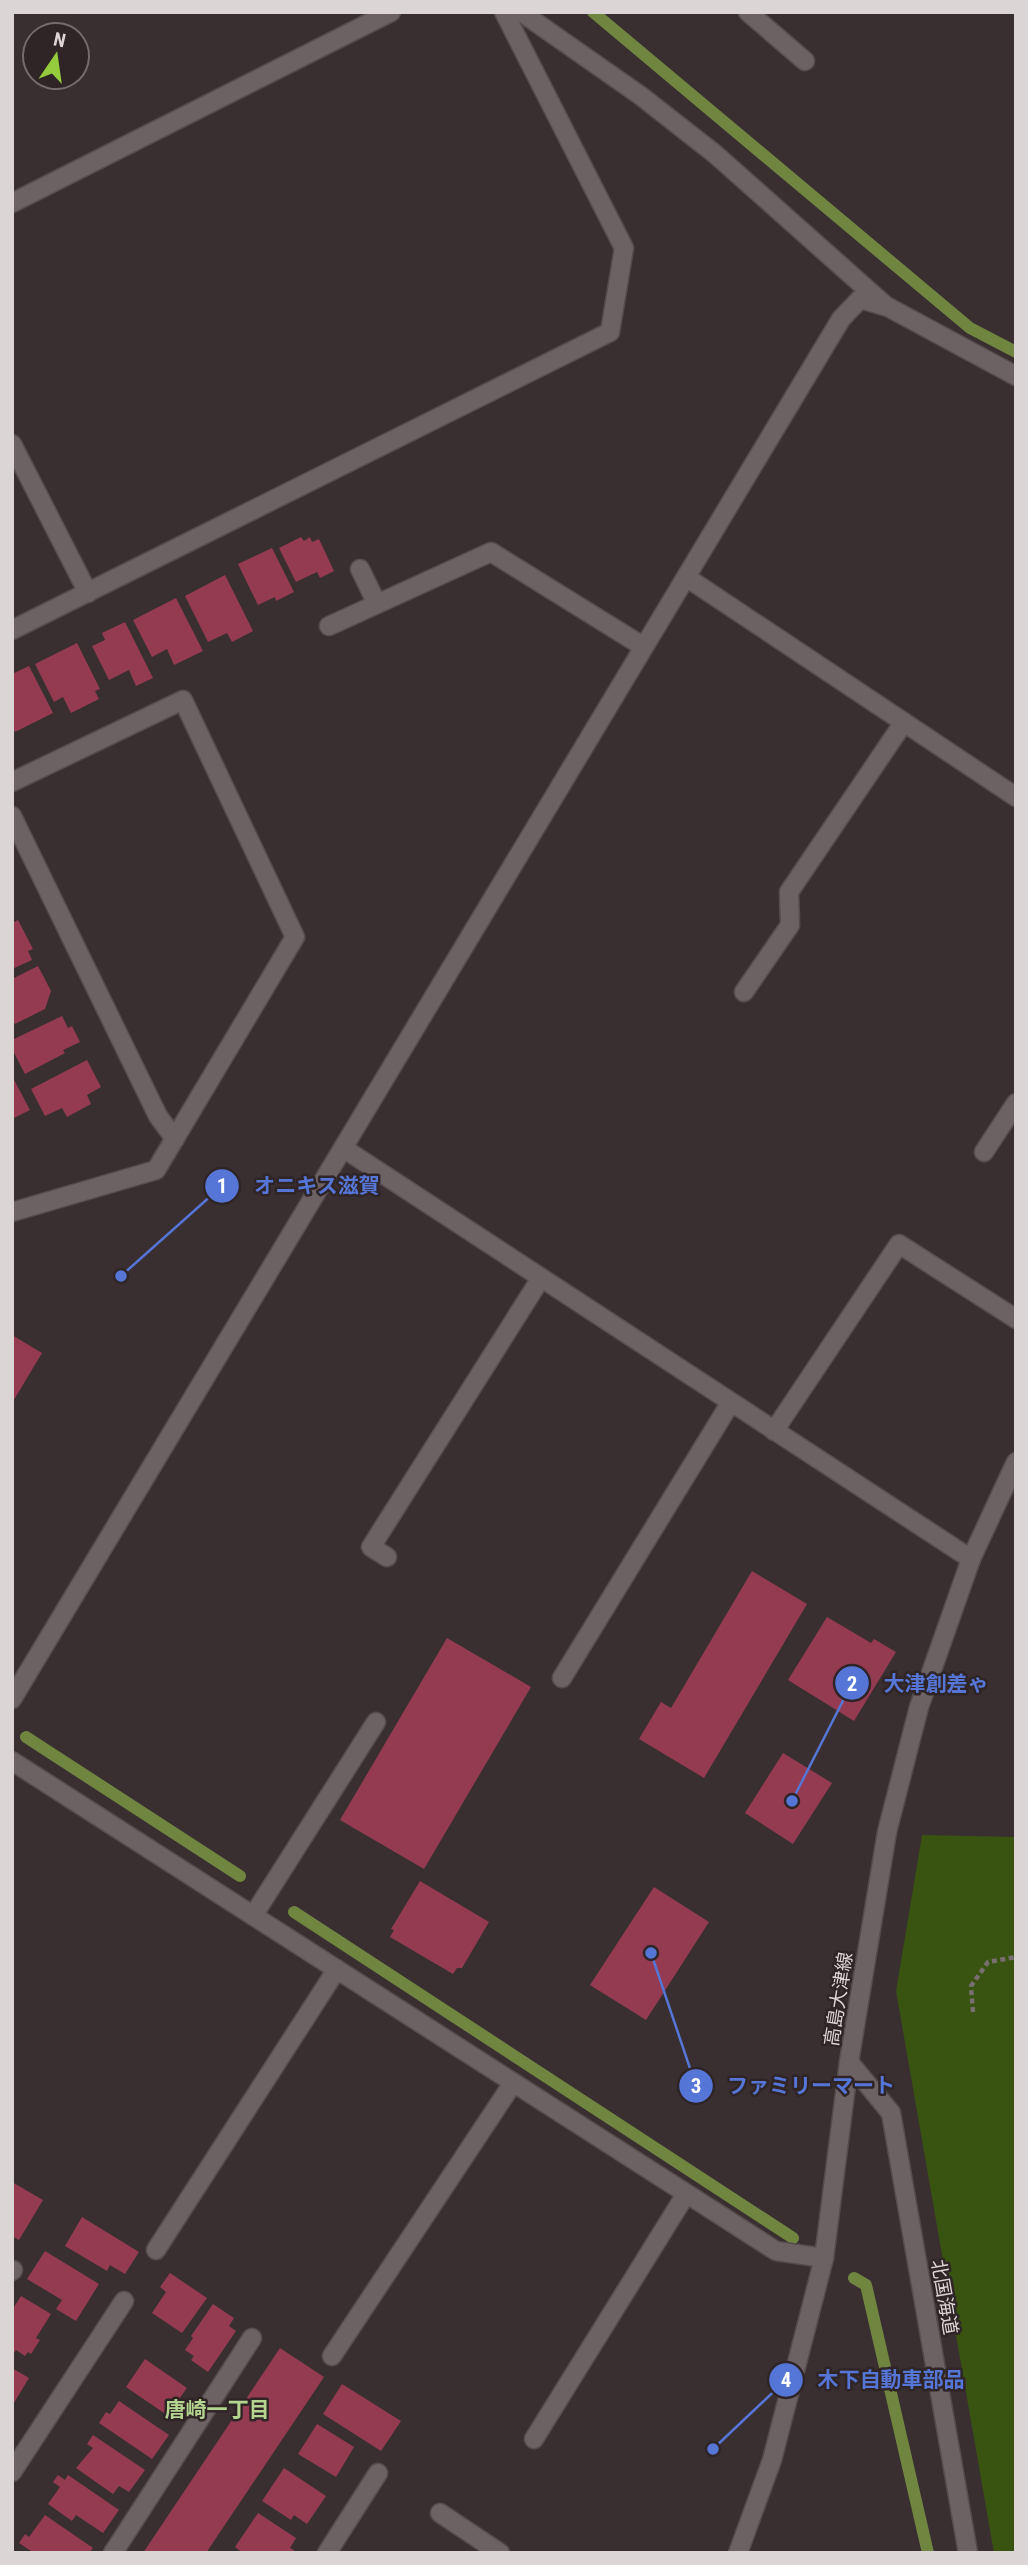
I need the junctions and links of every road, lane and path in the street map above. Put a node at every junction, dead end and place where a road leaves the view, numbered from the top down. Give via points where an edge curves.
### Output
1 (504, 12) edge
2 (521, 12) edge
3 (748, 12) edge
4 (380, 15) edge
5 (805, 61) dead end
6 (12, 203) edge
7 (888, 307) junction
8 (1016, 376) edge
9 (12, 444) edge
10 (359, 569) dead end
11 (686, 577) junction
12 (88, 593) junction
13 (377, 604) junction
14 (329, 626) dead end
15 (12, 630) edge
16 (644, 648) junction
17 (904, 722) junction
18 (12, 782) edge
19 (1016, 797) edge
20 (12, 816) edge
21 (744, 992) dead end
22 (1016, 1103) edge
23 (175, 1139) junction
24 (343, 1149) junction
25 (984, 1152) dead end
26 (12, 1212) edge
27 (541, 1278) junction
28 (1016, 1319) edge
29 (732, 1402) junction
30 (774, 1431) junction
31 (1016, 1462) edge
32 (387, 1557) dead end
33 (971, 1559) junction
34 (562, 1678) dead end
35 (12, 1699) edge
36 (376, 1722) dead end
37 (12, 1761) edge
38 (253, 1916) junction
39 (1016, 1957) edge
40 (337, 1969) junction
41 (973, 2012) dead end
42 (849, 2062) junction
43 (513, 2083) junction
44 (686, 2193) junction
45 (156, 2250) dead end
46 (824, 2258) junction
47 (124, 2301) dead end
48 (252, 2338) dead end
49 (332, 2356) dead end
50 (534, 2439) dead end
51 (12, 2472) edge
52 (378, 2473) dead end
53 (440, 2514) dead end
54 (480, 2547) edge
55 (113, 2553) edge
56 (327, 2553) edge
57 (500, 2553) edge
58 (738, 2553) edge
59 (968, 2553) edge

1 - 12 street via 624,248 610,332
2 - 7 street via 715,154
3 - 5 street
4 - 6 street
7 - 8 street
7 - 11 street via 860,299 841,319
9 - 12 street
10 - 13 street
11 - 16 street
11 - 17 street
12 - 15 street
13 - 14 street
13 - 16 street via 491,552
16 - 24 street
17 - 19 street
17 - 21 street via 789,892 790,925
18 - 23 street via 183,700 295,937
20 - 23 street via 158,1116
22 - 25 street
23 - 26 street via 156,1170
24 - 27 street
24 - 35 street
27 - 29 street
27 - 32 street via 371,1547
28 - 30 street via 899,1244
29 - 30 street
29 - 34 street
30 - 33 street
31 - 33 street, 高島大津線
33 - 42 street, 高島大津線 via 919,1706 887,1832
36 - 38 street
37 - 38 street
38 - 40 street
39 - 41 path via 988,1962 971,1986
40 - 43 street
40 - 45 street
42 - 46 street, 高島大津線
42 - 59 street, 北国海道 via 891,2113
43 - 44 street
43 - 49 street
44 - 46 street via 776,2251
44 - 50 street
46 - 58 street, 高島大津線 via 772,2460
47 - 51 street
48 - 55 street
52 - 56 street
53 - 54 street
54 - 57 street

